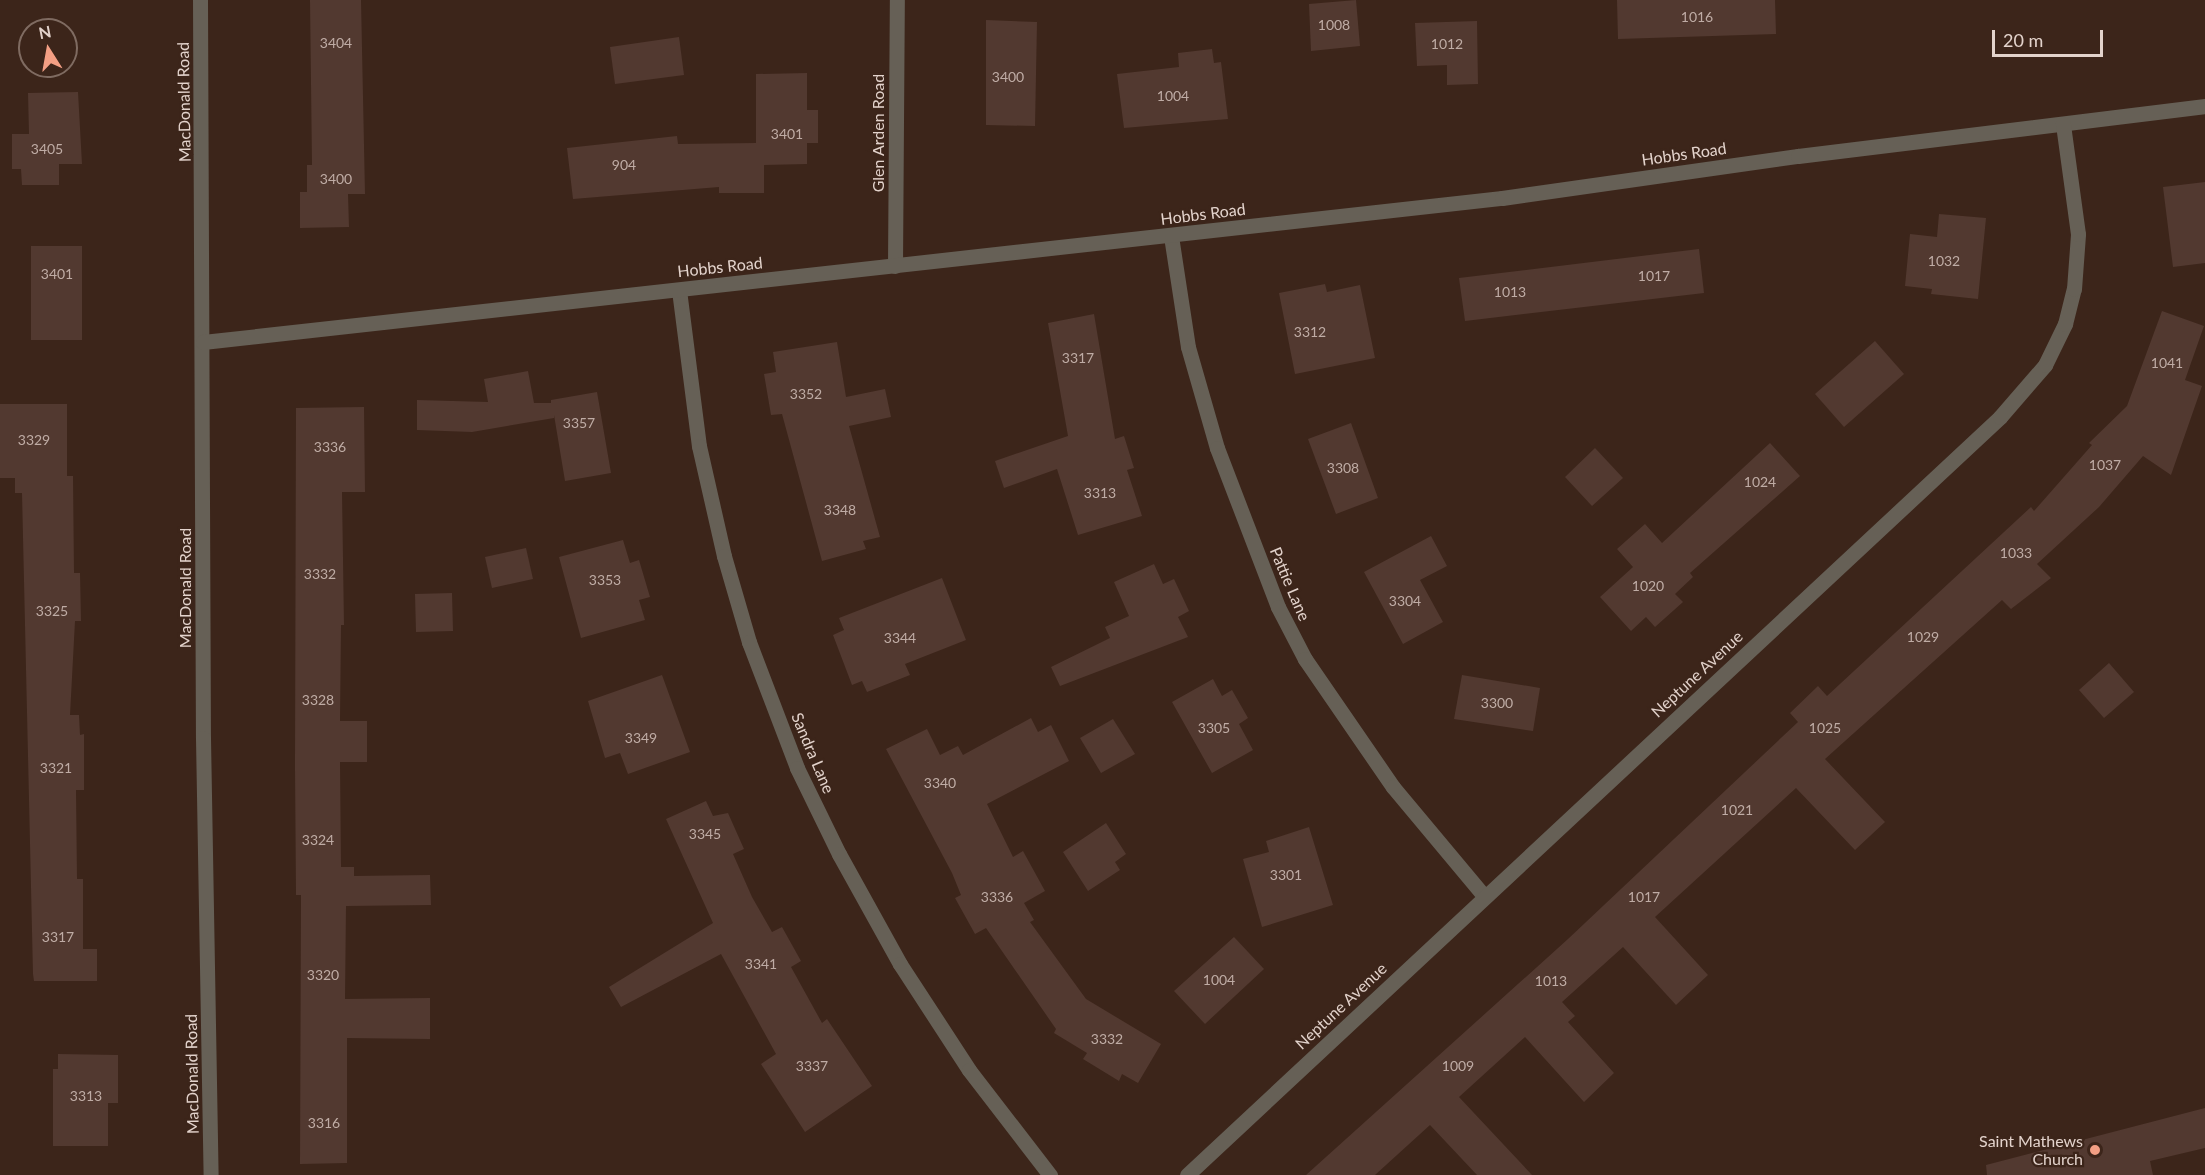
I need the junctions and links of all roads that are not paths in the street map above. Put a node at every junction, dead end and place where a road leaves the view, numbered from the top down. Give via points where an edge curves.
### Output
1 (200, 0) edge
2 (897, 0) edge
3 (2205, 106) edge
4 (2063, 124) junction
5 (1171, 236) junction
6 (895, 266) junction
7 (679, 290) junction
8 (203, 342) junction
9 (1484, 896) junction
10 (211, 1175) edge
11 (1050, 1175) edge
12 (1187, 1175) edge

1 - 8 street, MacDonald Road
2 - 6 street, Glen Arden Road
3 - 4 street, Hobbs Road
4 - 5 street, Hobbs Road via 1502,198
4 - 9 street, Neptune Avenue via 2078,234 2076,267 2065,324 2046,365 2000,417
5 - 6 street, Hobbs Road
5 - 9 street, Pattie Lane via 1188,347 1217,448 1278,607 1305,659 1394,787
6 - 7 street, Hobbs Road
7 - 8 street, Hobbs Road
7 - 11 street, Sandra Lane via 699,446 724,556 749,642 797,768 900,964 969,1070
8 - 10 street, MacDonald Road via 203,738
9 - 12 street, Neptune Avenue

